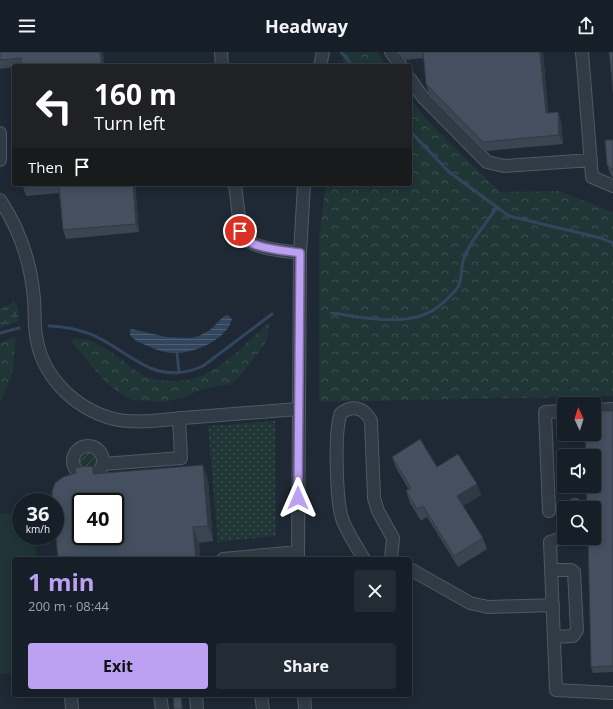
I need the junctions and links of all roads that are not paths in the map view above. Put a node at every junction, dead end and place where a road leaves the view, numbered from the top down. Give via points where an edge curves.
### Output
1 (221, 52) edge
2 (323, 52) edge
3 (391, 52) edge
4 (582, 52) edge
5 (222, 64) edge
6 (320, 64) edge
7 (400, 64) edge
8 (412, 82) edge
9 (0, 133) edge
10 (0, 160) edge
11 (591, 160) junction
12 (235, 186) edge
13 (304, 186) edge
14 (613, 186) edge
15 (0, 200) edge
16 (300, 253) junction
17 (298, 409) junction
18 (613, 409) edge
19 (601, 410) edge
20 (557, 411) edge
21 (179, 418) junction
22 (103, 464) dead end
23 (549, 511) dead end
24 (557, 540) edge
25 (298, 556) edge
26 (273, 557) edge
27 (363, 557) edge
28 (391, 557) edge
29 (412, 570) edge
30 (551, 570) junction
31 (553, 605) junction
32 (554, 638) junction
33 (613, 693) edge
34 (71, 697) edge
35 (160, 697) edge
36 (196, 697) edge
37 (261, 697) edge
38 (304, 697) edge
39 (72, 709) edge
40 (162, 709) edge
41 (197, 709) edge
42 (263, 709) edge
43 (305, 709) edge

1 - 5 street
2 - 6 street
3 - 7 street
4 - 11 street
8 - 11 street via 422,96 487,162 504,166
9 - 10 street
11 - 14 street via 592,177
12 - 16 street via 243,238 264,247
13 - 16 street
15 - 21 street via 11,217 30,270 40,353 61,388 88,409 114,419 135,421
16 - 17 street
17 - 21 street
17 - 25 street
18 - 19 street
20 - 23 street via 545,412
21 - 22 street via 181,458
24 - 30 street via 550,542
25 - 26 street
27 - 28 street via 342,520 339,505 337,428 340,414 354,408 360,409 371,420 374,498 393,538
29 - 31 street via 470,603 488,607
30 - 31 street
30 - 32 street via 574,572 577,630 573,636
31 - 32 street
32 - 33 street via 556,690
34 - 39 street
35 - 40 street
36 - 41 street
37 - 42 street
38 - 43 street

